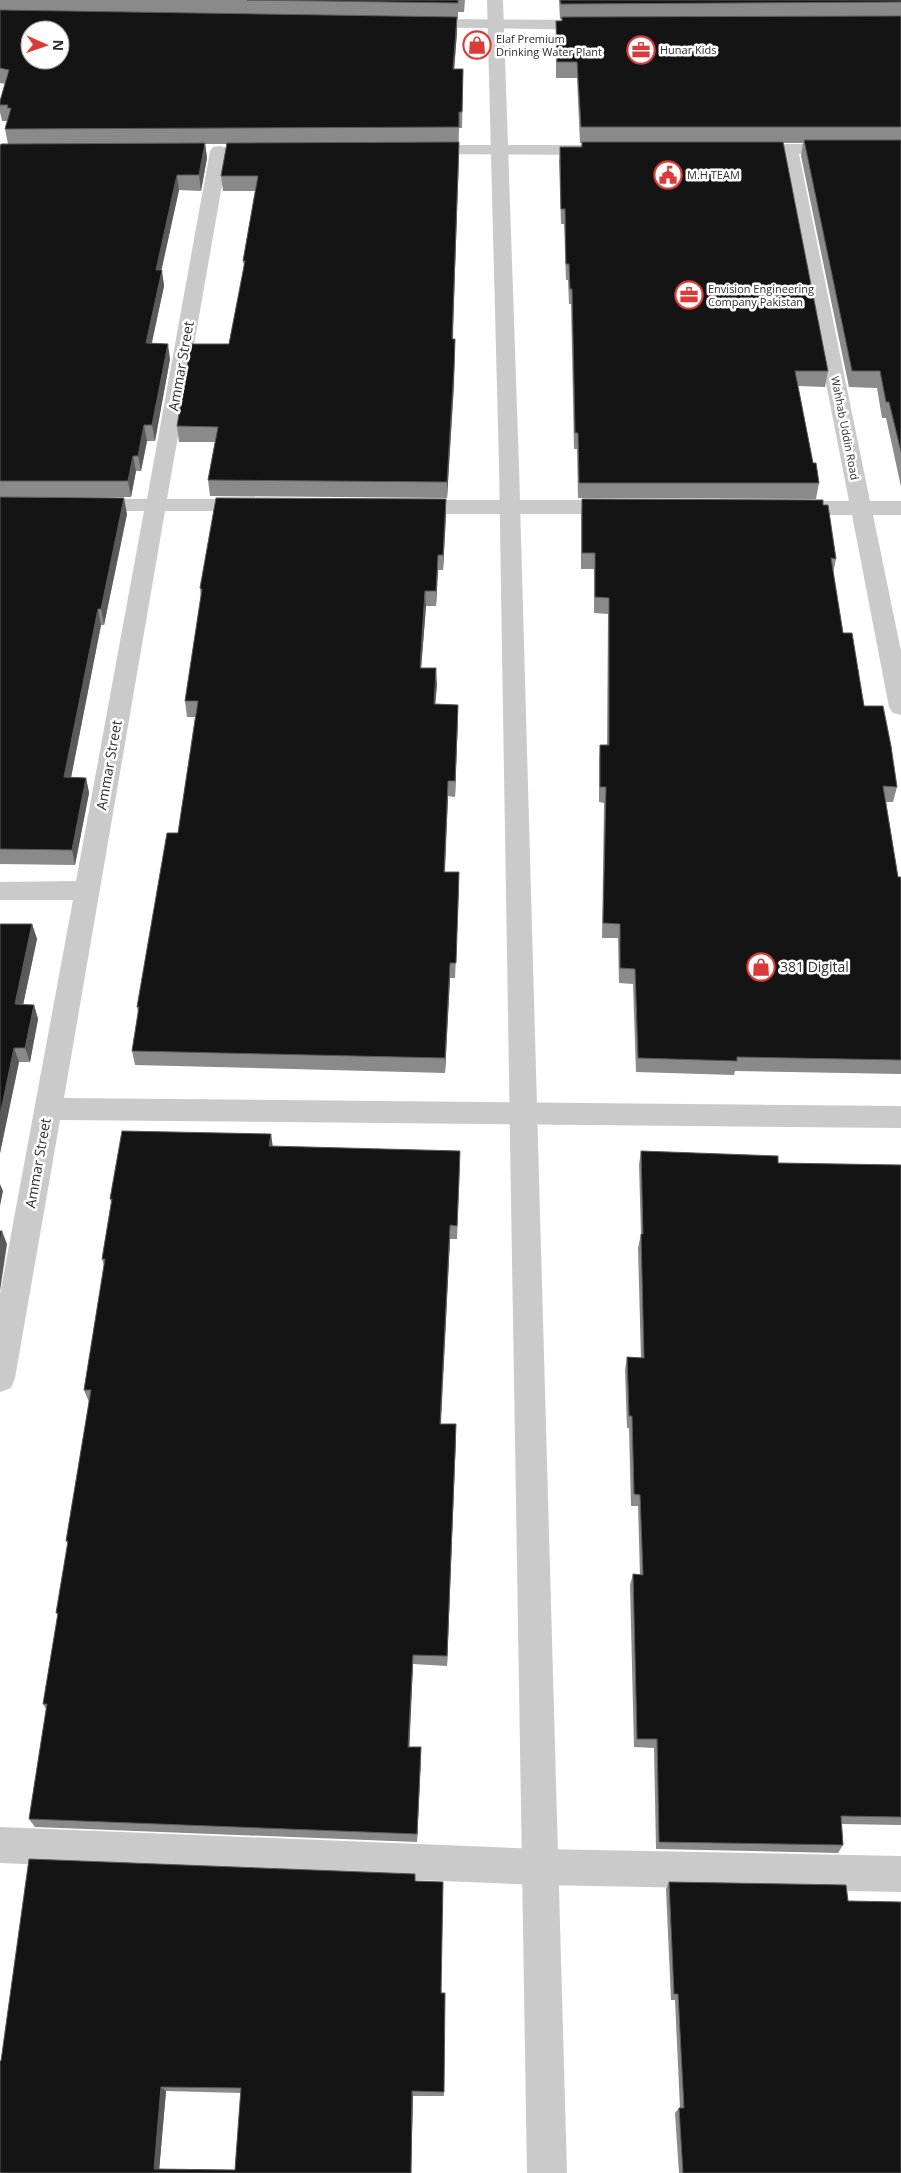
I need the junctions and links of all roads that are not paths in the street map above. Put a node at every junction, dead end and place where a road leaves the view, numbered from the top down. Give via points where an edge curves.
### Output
1 (495, 13) edge
2 (408, 24) edge
3 (612, 24) edge
4 (729, 149) edge
5 (789, 149) junction
6 (901, 149) edge
7 (409, 150) edge
8 (499, 150) junction
9 (619, 150) edge
10 (219, 151) edge
11 (156, 504) junction
12 (68, 505) edge
13 (274, 506) edge
14 (392, 506) edge
15 (510, 507) junction
16 (636, 507) edge
17 (773, 508) edge
18 (861, 508) junction
19 (901, 508) edge
20 (901, 706) edge
21 (87, 890) junction
22 (0, 891) edge
23 (48, 1108) junction
24 (523, 1114) junction
25 (901, 1117) edge
26 (0, 1378) edge
27 (0, 1845) edge
28 (540, 1867) junction
29 (901, 1874) edge
30 (547, 2173) edge

1 - 2 street
1 - 3 street
1 - 8 street
4 - 5 street
5 - 6 street
5 - 18 street, Wahhab Uddin Road
7 - 8 street
8 - 9 street
8 - 15 street
10 - 11 street, Ammar Street
11 - 12 street
11 - 13 street
11 - 21 street, Ammar Street
14 - 15 street
15 - 16 street
15 - 24 street
17 - 18 street
18 - 19 street
18 - 20 street, Wahhab Uddin Road
21 - 22 street
21 - 23 street, Ammar Street
23 - 24 street
23 - 26 street, Ammar Street
24 - 25 street
24 - 28 street
27 - 28 street
28 - 29 street
28 - 30 street

